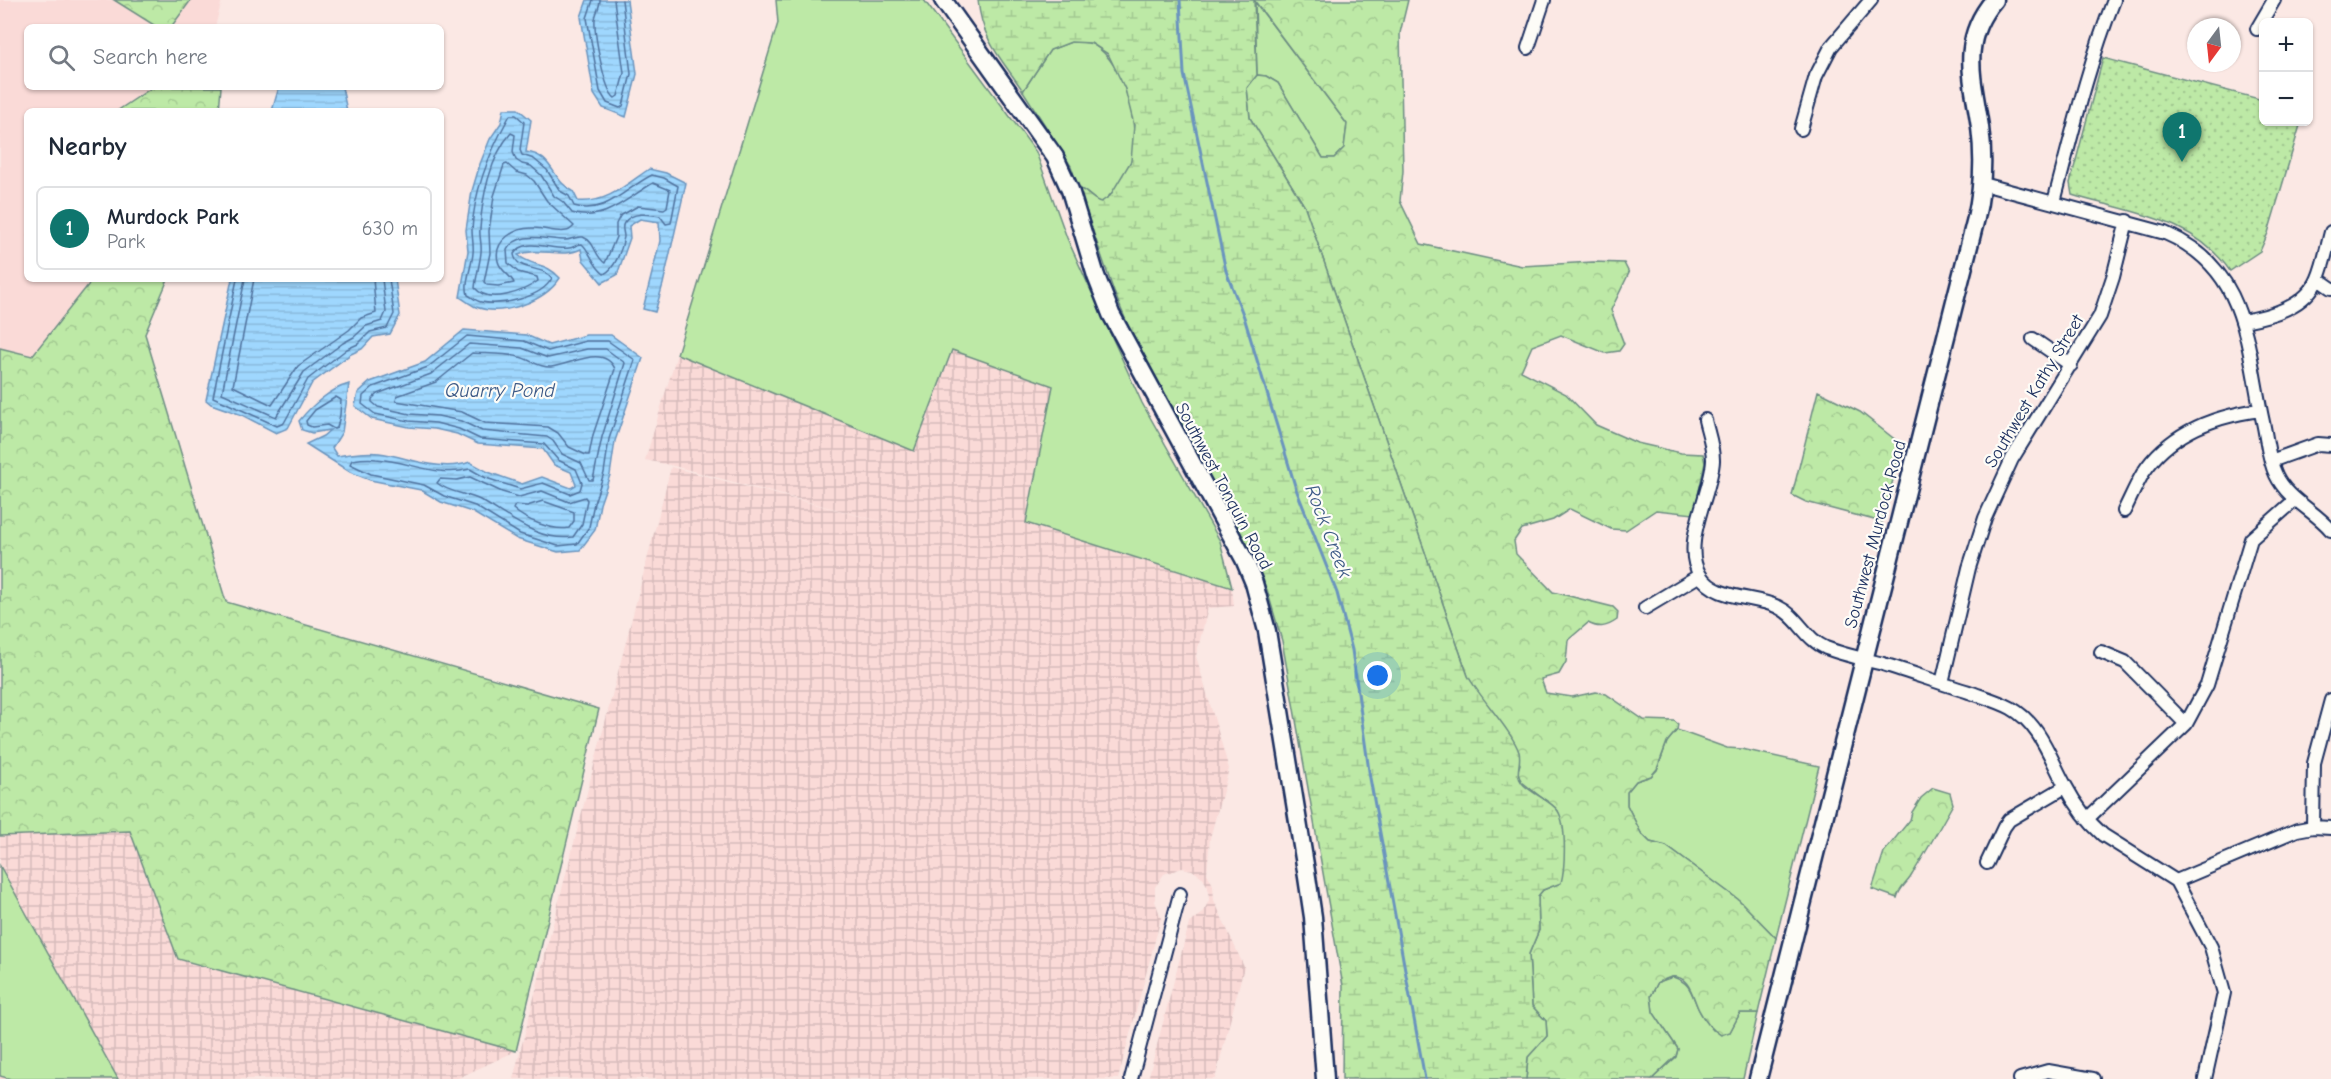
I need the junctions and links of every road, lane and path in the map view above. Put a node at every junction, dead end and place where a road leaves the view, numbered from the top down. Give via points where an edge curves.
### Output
1 (943, 0) edge
2 (1544, 0) edge
3 (1871, 0) edge
4 (1994, 0) edge
5 (2114, 0) edge
6 (2274, 0) edge
7 (2257, 29) dead end
8 (1528, 48) dead end
9 (1801, 129) dead end
10 (1983, 184) junction
11 (2054, 202) junction
12 (2127, 221) junction
13 (2331, 232) edge
14 (2318, 279) junction
15 (2331, 288) edge
16 (2243, 321) junction
17 (2033, 339) dead end
18 (2072, 365) junction
19 (2260, 410) junction
20 (1705, 420) dead end
21 (2331, 445) edge
22 (2271, 461) junction
23 (2295, 500) junction
24 (2124, 511) dead end
25 (2331, 530) edge
26 (1700, 575) junction
27 (1645, 608) dead end
28 (2101, 652) dead end
29 (1863, 659) junction
30 (1942, 683) junction
31 (2331, 700) edge
32 (2186, 724) junction
33 (2065, 787) junction
34 (2087, 819) junction
35 (2313, 827) junction
36 (2331, 828) edge
37 (1987, 863) dead end
38 (2176, 880) junction
39 (1180, 894) dead end
40 (2056, 1076) edge
41 (1131, 1079) edge
42 (1326, 1079) edge
43 (1758, 1079) edge
44 (2020, 1079) edge
45 (2093, 1079) edge
46 (2205, 1079) edge

1 - 42 main road, Southwest Tonquin Road via 1027,115 1063,172 1111,314 1254,583 1268,631 1313,916
2 - 8 street
3 - 9 street via 1831,47 1816,76
4 - 10 main road, Southwest Murdock Road via 1977,29 1970,61 1980,127
5 - 11 street
6 - 7 street
10 - 11 street
10 - 29 main road, Southwest Murdock Road
11 - 12 street
12 - 16 street via 2175,237 2203,256 2226,283
12 - 18 street, Southwest Kathy Street via 2100,316
13 - 14 street
14 - 15 street
14 - 16 street via 2299,301 2283,311
16 - 19 street
17 - 18 street
18 - 30 street, Southwest Kathy Street via 2012,459 1985,519 1969,568
19 - 22 street
19 - 24 street via 2204,423 2173,441 2144,472
20 - 26 street via 1713,461 1695,537 1693,557
21 - 22 street via 2318,444
22 - 23 street via 2281,485
23 - 25 street
23 - 32 street via 2251,539 2207,685
26 - 27 street
26 - 29 street via 1726,593 1778,607 1825,648
28 - 32 street via 2125,662
29 - 30 street
29 - 43 main road, Southwest Murdock Road
30 - 33 street via 2001,703 2027,719 2040,736
31 - 35 street via 2314,763
32 - 34 street
33 - 34 street
33 - 37 street via 2009,820
34 - 38 street via 2103,835
35 - 36 street
35 - 38 street
38 - 46 street via 2211,947 2224,993
39 - 41 street
40 - 44 street via 2040,1072
40 - 45 street

